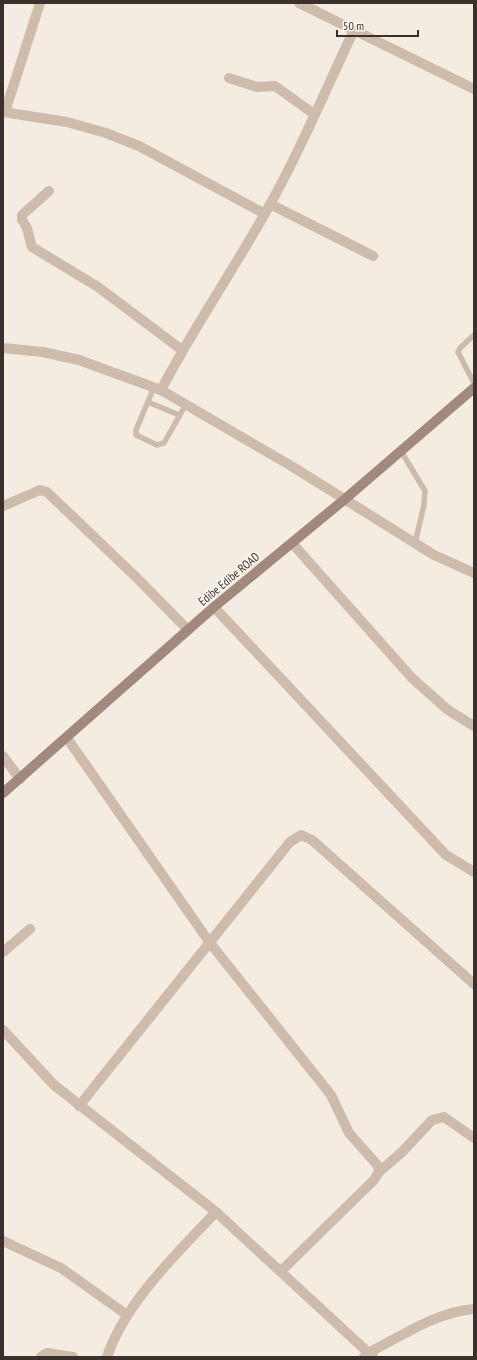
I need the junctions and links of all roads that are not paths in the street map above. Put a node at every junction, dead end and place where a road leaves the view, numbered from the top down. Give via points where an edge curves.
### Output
1 (40, 3) edge
2 (299, 3) edge
3 (354, 30) junction
4 (228, 78) dead end
5 (474, 90) edge
6 (4, 112) edge
7 (314, 114) junction
8 (49, 191) dead end
9 (270, 204) junction
10 (265, 214) junction
11 (373, 256) dead end
12 (474, 335) edge
13 (3, 348) edge
14 (182, 350) junction
15 (474, 383) edge
16 (474, 388) edge
17 (158, 389) junction
18 (148, 402) junction
19 (186, 404) junction
20 (179, 415) junction
21 (401, 451) junction
22 (345, 499) junction
23 (3, 506) edge
24 (292, 543) junction
25 (415, 543) junction
26 (474, 572) edge
27 (214, 607) junction
28 (188, 630) junction
29 (474, 726) edge
30 (67, 738) junction
31 (3, 756) edge
32 (20, 779) junction
33 (3, 793) edge
34 (474, 872) edge
35 (30, 929) dead end
36 (210, 943) junction
37 (3, 952) edge
38 (474, 984) edge
39 (3, 1030) edge
40 (79, 1106) junction
41 (474, 1138) edge
42 (378, 1173) junction
43 (216, 1212) junction
44 (3, 1240) edge
45 (281, 1271) junction
46 (474, 1309) edge
47 (127, 1315) junction
48 (368, 1356) edge
49 (41, 1357) edge
50 (72, 1357) edge
51 (107, 1357) edge

1 - 6 street
2 - 3 street
3 - 5 street
3 - 7 street
4 - 7 street via 257,87 275,86
6 - 10 street via 67,122 106,133 139,146
7 - 9 street
8 - 14 street via 22,215 22,220 28,226 32,247 98,287
9 - 10 street
9 - 11 street
10 - 14 street
12 - 15 lane via 458,352
13 - 17 street via 43,352 79,360
14 - 17 street
16 - 21 main road, Edibe Edibe ROAD
17 - 18 lane
17 - 19 street
18 - 20 lane
18 - 20 lane via 136,435 157,445 164,443
19 - 20 lane
19 - 22 street
21 - 22 main road, Edibe Edibe ROAD
21 - 25 lane via 425,491
22 - 24 main road, Edibe Edibe ROAD
22 - 25 street
23 - 28 street via 40,490 47,492
24 - 27 main road, Edibe Edibe ROAD
24 - 29 street via 412,678 448,710
25 - 26 street via 434,555
27 - 28 main road, Edibe Edibe ROAD
27 - 34 street via 446,855
28 - 30 main road, Edibe Edibe ROAD
30 - 32 main road, Edibe Edibe ROAD
30 - 36 street
31 - 32 street
32 - 33 main road, Edibe Edibe ROAD
35 - 37 street
36 - 38 street via 290,842 301,835 312,840
36 - 40 street
36 - 42 street via 331,1095 346,1129 379,1167
39 - 40 street via 54,1085
40 - 43 street
41 - 42 street via 444,1117 437,1118 427,1124 403,1151
42 - 45 street via 374,1180
43 - 45 street
43 - 47 street via 174,1256
44 - 47 street via 60,1268
45 - 48 street
46 - 48 street via 457,1310 442,1315
47 - 51 street via 116,1333
49 - 50 street via 48,1353

